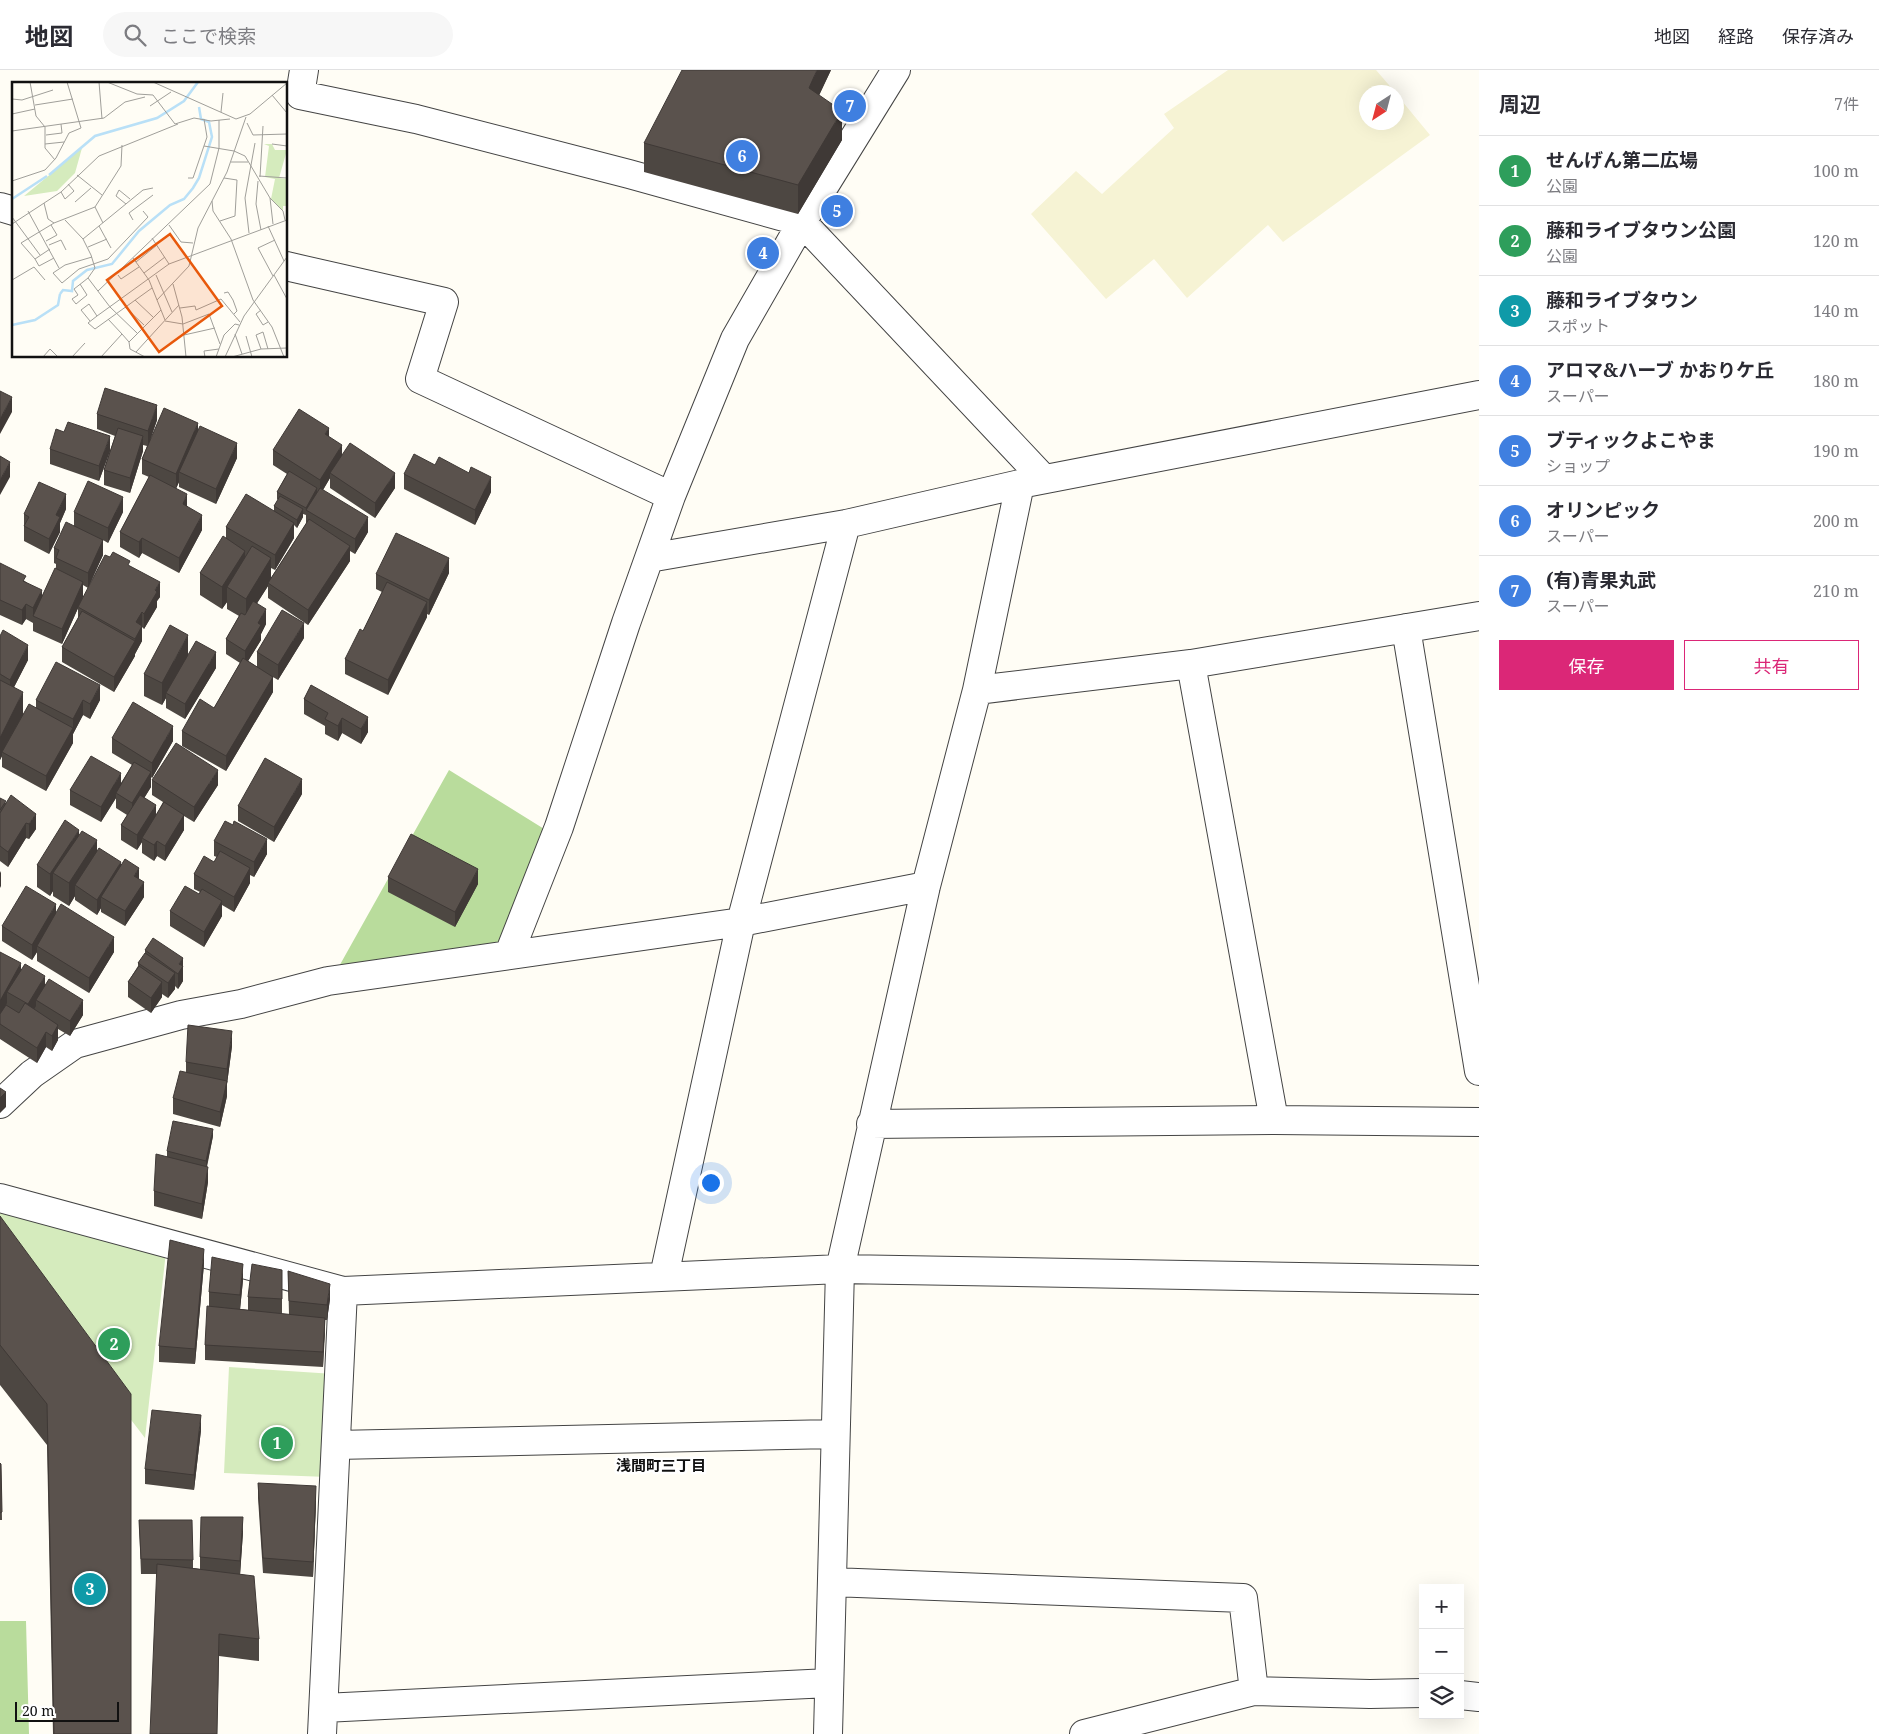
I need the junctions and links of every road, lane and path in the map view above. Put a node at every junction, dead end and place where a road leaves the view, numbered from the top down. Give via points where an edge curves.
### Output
1 (304, 70) edge
2 (896, 70) edge
3 (802, 222) junction
4 (288, 266) edge
5 (1479, 395) edge
6 (1032, 482) junction
7 (671, 496) junction
8 (846, 524) junction
9 (649, 558) junction
10 (1479, 616) edge
11 (1406, 628) junction
12 (1191, 664) junction
13 (977, 690) junction
14 (926, 886) junction
15 (741, 922) junction
16 (509, 954) junction
17 (1479, 1071) edge
18 (0, 1104) edge
19 (1274, 1120) junction
20 (1479, 1122) edge
21 (871, 1124) junction
22 (0, 1198) edge
23 (840, 1269) junction
24 (664, 1276) junction
25 (1479, 1280) edge
26 (343, 1291) junction
27 (835, 1434) junction
28 (336, 1445) junction
29 (832, 1582) junction
30 (829, 1683) junction
31 (1254, 1691) junction
32 (1419, 1693) edge
33 (1464, 1695) edge
34 (1479, 1697) edge
35 (323, 1721) edge
36 (828, 1734) edge
37 (1084, 1734) edge

1 - 3 street via 300,95 416,119
2 - 3 street
3 - 6 street
3 - 7 street via 734,339
4 - 7 street via 444,302 420,379
5 - 6 street
6 - 8 street
6 - 13 street
7 - 9 street
8 - 9 street
8 - 15 street
9 - 16 street via 559,827
10 - 11 street
11 - 12 street
11 - 17 street
12 - 13 street
12 - 19 street
13 - 14 street
14 - 15 street
14 - 21 street
15 - 16 street
15 - 24 street
16 - 18 street via 328,981 75,1044 32,1074
19 - 20 street
19 - 21 street
21 - 23 street
22 - 26 street
23 - 24 street
23 - 25 street
23 - 27 street
24 - 26 street
26 - 28 street
27 - 28 street
27 - 29 street
28 - 35 street
29 - 30 street
29 - 31 street via 1243,1598
30 - 35 street
30 - 36 street
31 - 32 street
31 - 37 street
33 - 34 street

